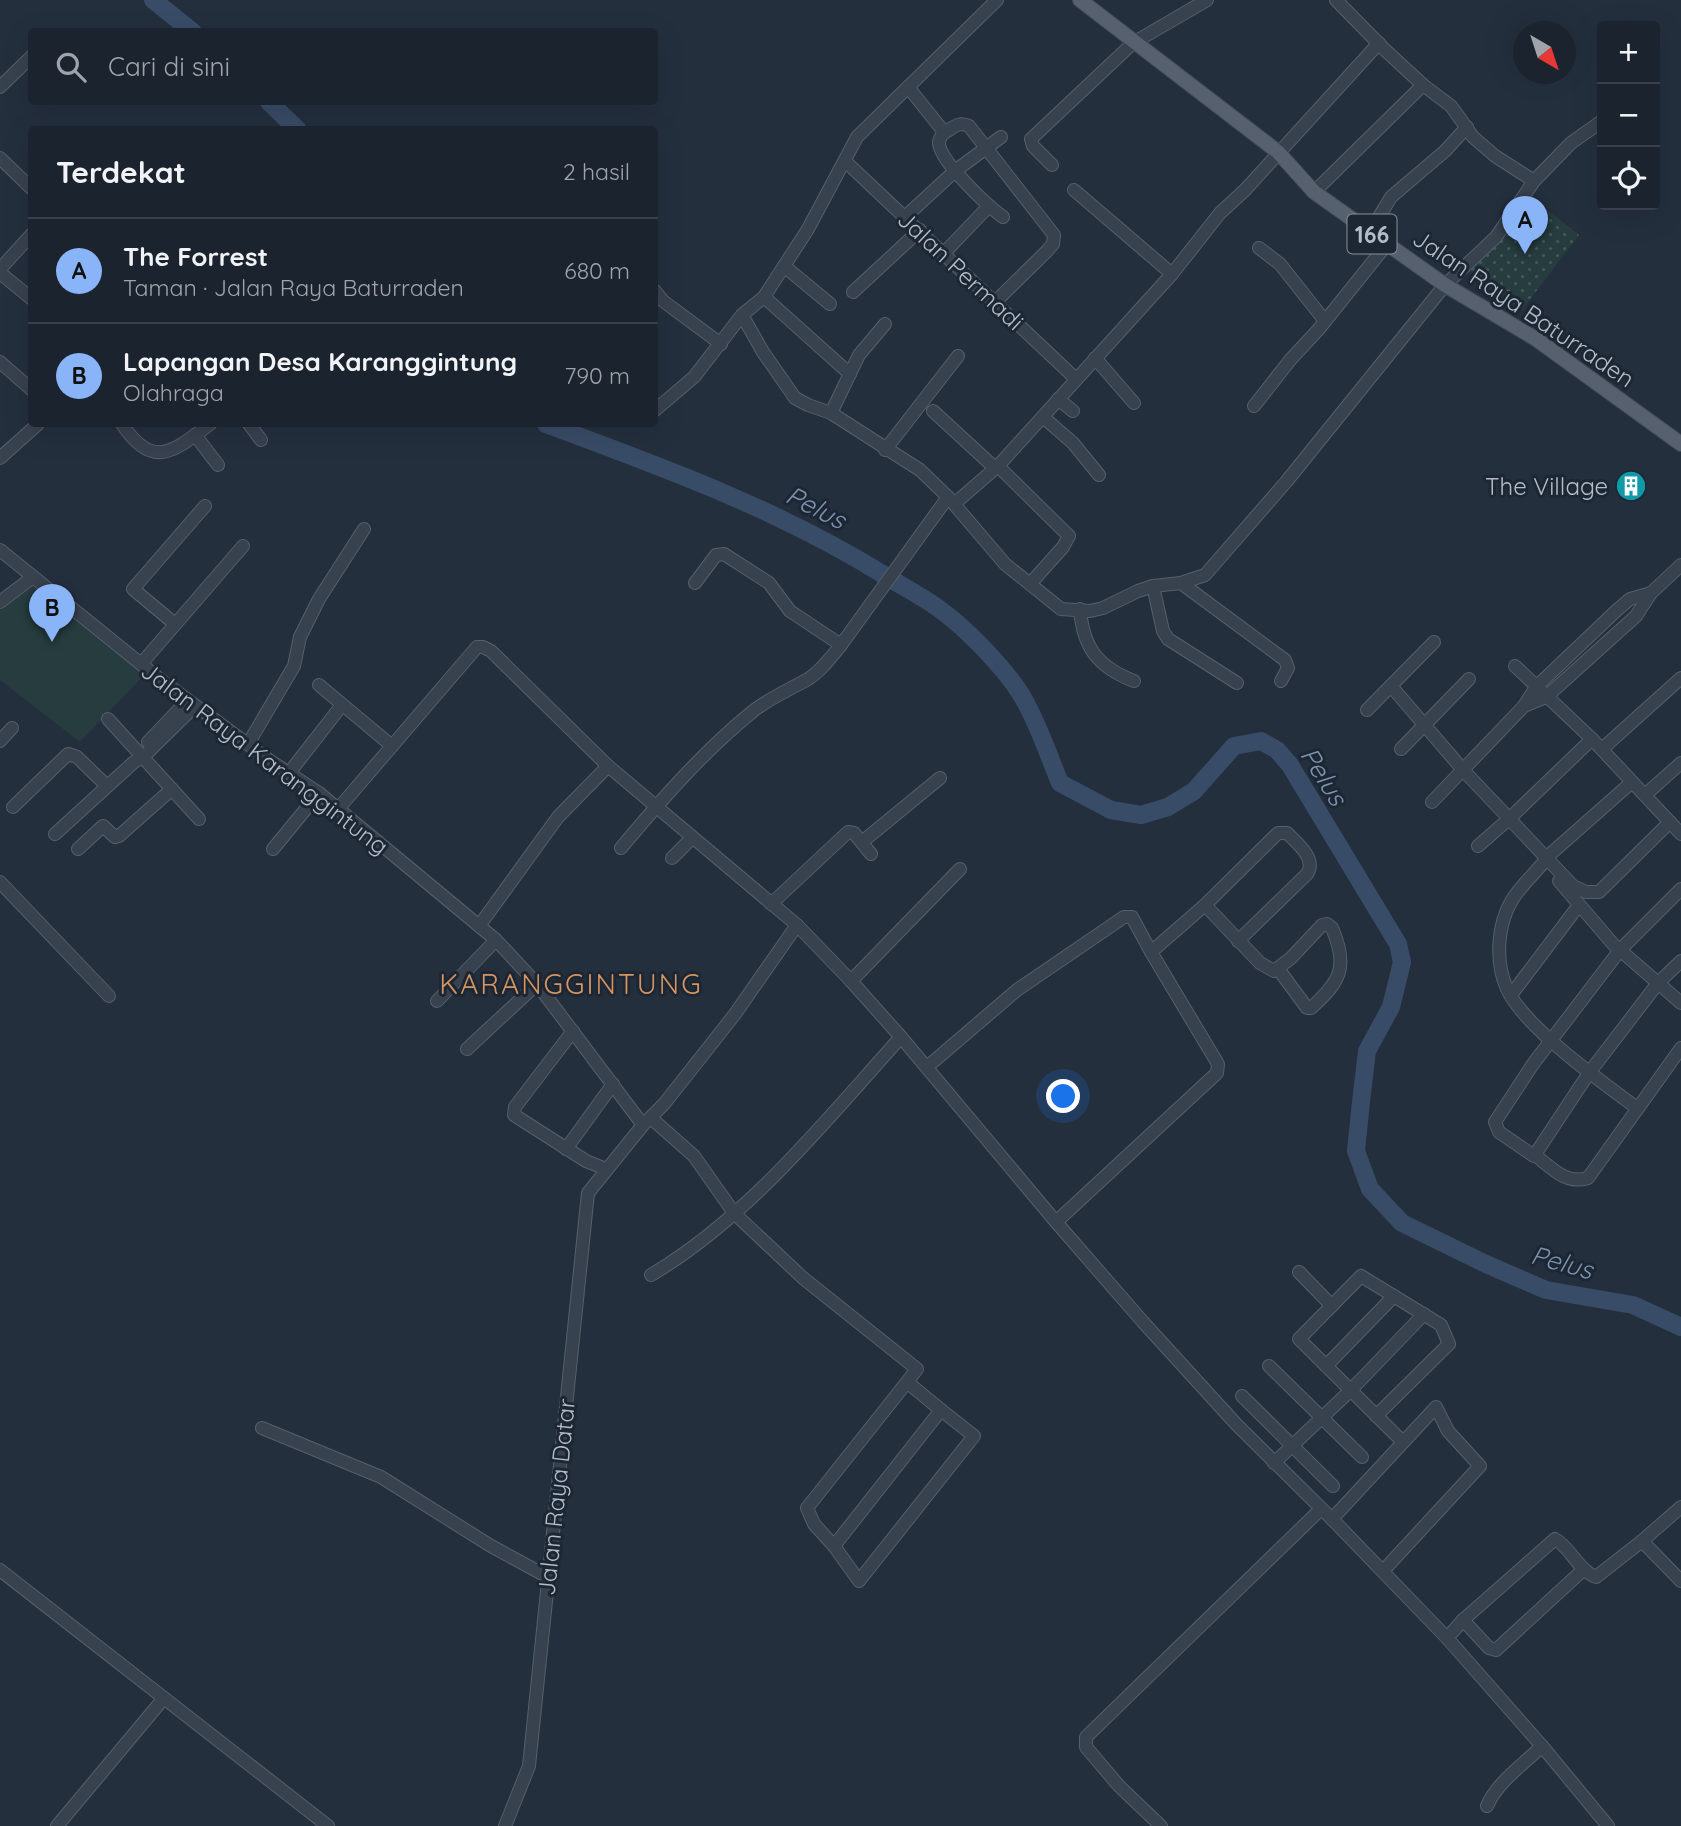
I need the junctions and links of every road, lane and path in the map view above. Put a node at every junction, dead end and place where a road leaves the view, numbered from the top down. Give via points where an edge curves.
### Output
1 (997, 0) edge
2 (1080, 0) edge
3 (1207, 0) edge
4 (1345, 3) edge
5 (1133, 43) junction
6 (1378, 43) junction
7 (28, 60) edge
8 (1423, 85) junction
9 (0, 87) edge
10 (908, 87) junction
11 (1597, 124) edge
12 (1467, 127) junction
13 (944, 132) junction
14 (1001, 137) dead end
15 (986, 150) junction
16 (1278, 152) junction
17 (0, 158) edge
18 (845, 161) junction
19 (1052, 166) dead end
20 (955, 172) junction
21 (1534, 181) junction
22 (28, 185) edge
23 (1074, 190) dead end
24 (1314, 192) junction
25 (988, 206) junction
26 (905, 217) junction
27 (1003, 217) dead end
28 (920, 230) junction
29 (1370, 232) junction
30 (28, 239) edge
31 (1387, 244) junction
32 (1259, 248) dead end
33 (944, 253) junction
34 (784, 266) junction
35 (0, 271) edge
36 (1172, 274) junction
37 (1445, 285) junction
38 (853, 292) dead end
39 (28, 296) edge
40 (764, 297) junction
41 (995, 302) junction
42 (659, 304) edge
43 (830, 304) dead end
44 (742, 316) junction
45 (1325, 321) junction
46 (885, 324) dead end
47 (721, 344) junction
48 (958, 356) dead end
49 (1095, 358) junction
50 (0, 362) edge
51 (850, 374) junction
52 (1076, 379) junction
53 (28, 386) edge
54 (1058, 399) junction
55 (1134, 403) dead end
56 (1254, 406) dead end
57 (658, 408) edge
58 (832, 409) junction
59 (933, 411) dead end
60 (1073, 411) dead end
61 (1043, 416) junction
62 (35, 427) edge
63 (128, 427) edge
64 (206, 427) edge
65 (251, 427) edge
66 (195, 435) junction
67 (261, 440) dead end
68 (890, 442) junction
69 (1681, 444) edge
70 (0, 458) edge
71 (218, 465) dead end
72 (996, 467) junction
73 (1099, 475) dead end
74 (951, 501) junction
75 (205, 506) dead end
76 (364, 529) dead end
77 (243, 546) dead end
78 (0, 550) edge
79 (1681, 565) edge
80 (33, 577) junction
81 (695, 583) dead end
82 (1181, 583) junction
83 (1030, 584) junction
84 (1153, 586) junction
85 (1651, 593) junction
86 (0, 602) edge
87 (1619, 608) junction
88 (1080, 609) junction
89 (1631, 621) junction
90 (176, 624) junction
91 (1434, 642) dead end
92 (841, 645) junction
93 (141, 664) junction
94 (1516, 666) dead end
95 (1681, 678) edge
96 (1469, 679) dead end
97 (1134, 681) dead end
98 (1281, 681) dead end
99 (1237, 683) dead end
100 (319, 685) dead end
101 (1391, 686) junction
102 (1536, 687) junction
103 (1546, 697) junction
104 (192, 703) junction
105 (342, 705) junction
106 (1524, 706) junction
107 (1367, 710) dead end
108 (108, 719) dead end
109 (1425, 723) junction
110 (12, 728) dead end
111 (1592, 739) junction
112 (0, 741) edge
113 (248, 744) junction
114 (392, 746) junction
115 (1402, 749) dead end
116 (1602, 750) junction
117 (139, 757) junction
118 (1681, 763) edge
119 (608, 765) junction
120 (1464, 771) junction
121 (289, 773) junction
122 (940, 778) dead end
123 (1632, 782) junction
124 (107, 786) junction
125 (172, 789) junction
126 (319, 793) junction
127 (1645, 795) junction
128 (1432, 802) dead end
129 (13, 807) dead end
130 (656, 807) junction
131 (338, 809) junction
132 (199, 819) dead end
133 (1508, 819) junction
134 (1667, 825) junction
135 (55, 834) dead end
136 (1681, 834) edge
137 (692, 838) junction
138 (862, 842) junction
139 (1681, 843) edge
140 (1478, 846) dead end
141 (621, 848) dead end
142 (78, 849) dead end
143 (273, 849) dead end
144 (871, 854) dead end
145 (672, 858) dead end
146 (1545, 860) junction
147 (960, 869) dead end
148 (0, 882) edge
149 (1681, 889) edge
150 (771, 904) junction
151 (1205, 905) junction
152 (1579, 905) junction
153 (479, 926) junction
154 (797, 926) junction
155 (496, 940) junction
156 (1238, 941) junction
157 (1620, 950) junction
158 (1151, 952) junction
159 (1681, 961) edge
160 (1279, 970) junction
161 (850, 981) junction
162 (1658, 983) junction
163 (537, 984) junction
164 (1511, 995) junction
165 (109, 996) dead end
166 (437, 1000) dead end
167 (1681, 1003) edge
168 (573, 1031) junction
169 (901, 1037) junction
170 (1552, 1040) junction
171 (1681, 1048) edge
172 (467, 1049) dead end
173 (927, 1067) junction
174 (1590, 1073) junction
175 (613, 1084) junction
176 (1637, 1108) junction
177 (647, 1121) junction
178 (566, 1149) junction
179 (1535, 1155) junction
180 (606, 1170) junction
181 (734, 1213) junction
182 (1056, 1222) junction
183 (1299, 1272) dead end
184 (651, 1275) dead end
185 (1394, 1296) junction
186 (1332, 1306) junction
187 (1424, 1314) junction
188 (1269, 1366) dead end
189 (1326, 1366) junction
190 (907, 1382) junction
191 (1350, 1391) junction
192 (1242, 1396) dead end
193 (941, 1410) junction
194 (1376, 1416) junction
195 (1321, 1417) junction
196 (262, 1428) dead end
197 (1403, 1442) junction
198 (1292, 1446) junction
199 (1362, 1457) dead end
200 (1274, 1463) junction
201 (1333, 1486) dead end
202 (1681, 1507) edge
203 (1321, 1509) junction
204 (1332, 1519) junction
205 (1642, 1541) junction
206 (834, 1546) junction
207 (1584, 1569) junction
208 (0, 1570) edge
209 (1383, 1572) junction
210 (548, 1577) junction
211 (1681, 1581) edge
212 (1463, 1620) junction
213 (1447, 1638) junction
214 (164, 1698) junction
215 (1542, 1746) junction
216 (1487, 1806) dead end
217 (57, 1826) edge
218 (328, 1826) edge
219 (505, 1826) edge
220 (1161, 1826) edge
221 (1608, 1826) edge

1 - 10 street
2 - 5 main road, Jalan Raya Baturraden / 166
3 - 5 street
4 - 6 street
5 - 16 main road, Jalan Raya Baturraden / 166
5 - 19 street via 1031,139
6 - 8 street
6 - 16 street
7 - 9 street
8 - 12 street via 1451,106
8 - 24 street
10 - 13 street
10 - 18 street via 857,138
11 - 21 street via 1571,142
12 - 21 street via 1495,156
12 - 29 street via 1391,198
13 - 15 street via 969,126
13 - 20 street via 939,144
14 - 15 street
15 - 20 street
15 - 41 street via 1055,239
16 - 24 main road, Jalan Raya Baturraden / 166
16 - 36 street via 1220,213
17 - 22 street
18 - 26 street, Jalan Permadi
18 - 34 street
20 - 25 street
20 - 26 street
21 - 37 street via 1496,237
23 - 36 street
24 - 29 main road, Jalan Raya Baturraden / 166
25 - 27 street
25 - 33 street
26 - 28 street, Jalan Permadi
28 - 33 street, Jalan Permadi
28 - 38 street
29 - 31 main road, Jalan Raya Baturraden / 166
30 - 35 street
31 - 37 main road, Jalan Raya Baturraden / 166
31 - 45 street
32 - 45 street via 1280,264
33 - 41 street, Jalan Permadi
34 - 40 street
34 - 43 street
35 - 39 street
36 - 49 street
37 - 69 main road, Jalan Raya Baturraden / 166 via 1536,339
37 - 82 street via 1215,564 1205,575
40 - 44 street
40 - 51 street
41 - 52 street, Jalan Permadi
42 - 47 street
44 - 47 street
44 - 58 street via 795,398
45 - 56 street
46 - 51 street via 859,355
47 - 57 street via 694,377
48 - 68 street
49 - 52 street
49 - 55 street
50 - 53 street
51 - 58 street
52 - 54 street
54 - 60 street
54 - 61 street
58 - 68 street
59 - 72 street
61 - 72 street
61 - 73 street
62 - 70 street
63 - 66 street via 145,450 158,453
64 - 66 street
65 - 67 street
66 - 71 street
68 - 74 street
72 - 74 street
72 - 83 street via 1069,536
74 - 83 street via 1005,564
74 - 92 street
75 - 90 street via 134,589
76 - 113 street via 319,599 300,636 294,666
77 - 90 street
78 - 80 street, Jalan Raya Karanggintung
79 - 85 street
80 - 86 street
80 - 93 street, Jalan Raya Karanggintung
81 - 92 street via 716,555 724,554 769,583 790,611
82 - 84 street
82 - 98 street via 1285,660 1288,667
83 - 88 street via 1060,609
84 - 88 street via 1103,608
84 - 99 street via 1168,639
85 - 87 street
85 - 89 street
87 - 89 street
87 - 102 street
88 - 97 street via 1091,650 1103,665
89 - 103 street
90 - 93 street
91 - 101 street
92 - 130 street via 809,678 766,701 736,725
93 - 104 street, Jalan Raya Karanggintung
94 - 102 street
95 - 116 street
96 - 109 street
100 - 105 street
101 - 107 street
101 - 109 street
102 - 103 street
102 - 106 street
103 - 106 street
103 - 111 street
104 - 113 street, Jalan Raya Karanggintung
104 - 117 street
105 - 114 street
105 - 121 street
106 - 120 street
108 - 117 street
109 - 115 street
109 - 120 street
110 - 112 street
111 - 116 street
111 - 133 street
113 - 121 street, Jalan Raya Karanggintung
114 - 119 street via 477,647 484,647
114 - 131 street
116 - 123 street
117 - 124 street
117 - 125 street
118 - 127 street
119 - 130 street
119 - 153 street via 558,817
120 - 128 street
120 - 133 street
121 - 126 street, Jalan Raya Karanggintung
122 - 138 street
123 - 127 street
123 - 146 street
124 - 129 street via 68,754
124 - 135 street
125 - 132 street
125 - 142 street via 119,836 103,826
126 - 131 street, Jalan Raya Karanggintung
126 - 143 street
127 - 134 street
130 - 137 street
130 - 141 street
131 - 153 street, Jalan Raya Karanggintung
133 - 140 street
133 - 146 street
134 - 136 street
134 - 139 street
134 - 146 street via 1606,887 1593,893 1573,886
137 - 145 street
137 - 150 street
138 - 144 street
138 - 150 street via 848,832
146 - 152 street
146 - 164 street via 1512,899 1501,930 1501,970
147 - 161 street
148 - 165 street
149 - 157 street
150 - 154 street
151 - 156 street
151 - 156 street via 1278,833 1290,836 1307,855 1311,868
151 - 158 street
152 - 157 street
152 - 164 street
153 - 155 street, Jalan Raya Karanggintung
154 - 161 street
154 - 177 street via 735,1014
155 - 163 street, Jalan Raya Karanggintung
155 - 166 street
156 - 160 street via 1260,963
157 - 162 street
157 - 170 street
158 - 173 street via 1132,917 1124,917 1017,990
158 - 182 street via 1218,1064 1217,1073
159 - 162 street
160 - 160 street via 1311,1008 1340,973 1332,928 1322,925
161 - 169 street
162 - 167 street
162 - 174 street
163 - 168 street, Jalan Raya Karanggintung
163 - 172 street
164 - 170 street
168 - 175 street, Jalan Raya Karanggintung
168 - 178 street via 513,1112
169 - 173 street
169 - 181 street via 793,1156
170 - 174 street
170 - 179 street via 1495,1122 1499,1132
171 - 176 street
173 - 182 street
174 - 176 street
174 - 179 street
175 - 177 street, Jalan Raya Karanggintung
175 - 178 street
176 - 179 street via 1588,1178 1568,1180
177 - 180 street
177 - 181 street, Jalan Raya Karanggintung via 694,1156
178 - 180 street
180 - 210 street, Jalan Raya Datar via 589,1193
181 - 184 street
181 - 190 street, Jalan Raya Karanggintung via 803,1278 917,1369
182 - 200 street
183 - 186 street
185 - 186 street via 1361,1276
185 - 187 street
185 - 189 street
186 - 189 street via 1299,1339
187 - 191 street
187 - 194 street via 1441,1325 1449,1344
188 - 195 street
189 - 191 street
190 - 193 street
190 - 206 street via 807,1508 814,1524
191 - 194 street
191 - 195 street
192 - 198 street
193 - 206 street
193 - 206 street via 974,1436 859,1581
194 - 197 street
195 - 198 street
195 - 199 street
196 - 210 street via 381,1478
197 - 204 street
197 - 209 street via 1436,1407 1448,1431 1480,1466
198 - 200 street
198 - 201 street
200 - 203 street
202 - 205 street
203 - 204 street
203 - 220 street via 1086,1737 1086,1747
204 - 209 street
205 - 207 street via 1596,1577
205 - 211 street
207 - 212 street via 1553,1540
207 - 212 street via 1496,1650
208 - 214 street
209 - 213 street
210 - 219 street, Jalan Raya Datar via 529,1766
212 - 213 street
213 - 215 street
214 - 217 street
214 - 218 street
215 - 216 street via 1499,1787
215 - 221 street

